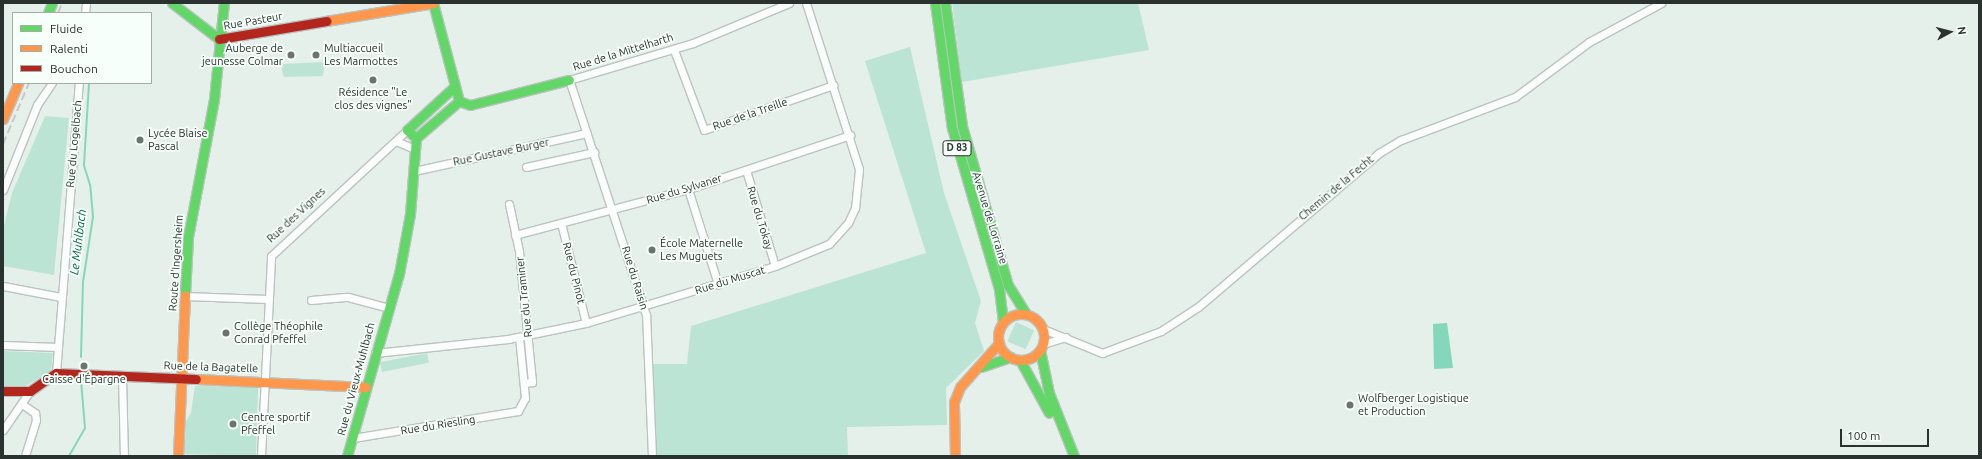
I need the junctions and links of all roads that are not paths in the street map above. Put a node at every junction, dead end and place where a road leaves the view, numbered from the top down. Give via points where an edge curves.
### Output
1 (172, 3) edge
2 (224, 3) edge
3 (433, 3) edge
4 (789, 3) edge
5 (806, 3) edge
6 (935, 3) edge
7 (945, 3) edge
8 (1661, 3) edge
9 (219, 39) junction
10 (674, 50) junction
11 (569, 80) junction
12 (18, 84) edge
13 (51, 84) edge
14 (79, 84) edge
15 (833, 85) junction
16 (454, 87) junction
17 (459, 100) junction
18 (3, 119) edge
19 (406, 130) junction
20 (587, 133) junction
21 (850, 135) junction
22 (416, 138) junction
23 (396, 142) junction
24 (415, 150) junction
25 (594, 152) junction
26 (526, 168) dead end
27 (746, 170) junction
28 (414, 171) junction
29 (688, 189) junction
30 (3, 190) edge
31 (509, 204) dead end
32 (613, 209) junction
33 (562, 223) junction
34 (515, 235) junction
35 (775, 266) junction
36 (718, 284) junction
37 (3, 286) edge
38 (61, 296) junction
39 (185, 296) junction
40 (267, 299) junction
41 (311, 300) dead end
42 (644, 307) junction
43 (389, 308) junction
44 (1026, 314) junction
45 (1003, 322) junction
46 (586, 323) junction
47 (1043, 329) junction
48 (528, 336) junction
49 (519, 337) junction
50 (1066, 337) junction
51 (999, 343) junction
52 (3, 346) edge
53 (58, 347) junction
54 (1042, 347) junction
55 (375, 353) junction
56 (1010, 357) junction
57 (1020, 360) junction
58 (981, 367) junction
59 (56, 373) junction
60 (122, 376) junction
61 (182, 379) junction
62 (264, 381) junction
63 (524, 382) junction
64 (366, 387) junction
65 (3, 391) edge
66 (30, 391) junction
67 (22, 404) junction
68 (522, 408) joint
69 (3, 430) edge
70 (353, 438) junction
71 (25, 456) edge
72 (124, 456) edge
73 (178, 456) edge
74 (261, 456) edge
75 (347, 456) edge
76 (652, 456) edge
77 (955, 456) edge
78 (1066, 456) edge
79 (1074, 456) edge

1 - 9 street
2 - 9 street, Route d'Ingersheim
3 - 9 street, Rue Pasteur
3 - 16 street
4 - 10 street, Rue de la Mittelharth
5 - 15 street, Rue du Muscat
6 - 45 street, Avenue de Lorraine / D 83 via 952,128 978,228 999,289
7 - 44 street, Avenue de Lorraine / D 83 via 962,126 1008,285
8 - 50 street, Chemin de la Fecht via 1589,42 1515,98 1401,140 1378,153 1198,307 1161,330 1102,352
9 - 39 street, Route d'Ingersheim via 213,107 191,218
10 - 11 street, Rue de la Mittelharth
10 - 15 street, Rue de la Treille via 704,130
11 - 17 street, Rue de la Mittelharth via 470,105
11 - 20 street, Rue du Raisin
12 - 18 street
13 - 30 street via 37,105
14 - 38 street, Rue du Logelbach
15 - 21 street, Rue du Muscat
16 - 17 street
16 - 19 street, Rue des Vignes
17 - 22 street
19 - 22 street
19 - 23 street, Rue des Vignes
20 - 25 street, Rue du Raisin
20 - 28 street, Rue Gustave Burger
21 - 27 street, Rue du Sylvaner
21 - 35 street, Rue du Muscat via 860,182 848,223 830,244 817,252
22 - 24 street, Rue du Vieux-Muhlbach
23 - 24 street
23 - 40 street, Rue des Vignes via 274,250 269,263
24 - 28 street, Rue du Vieux-Muhlbach
25 - 26 street
25 - 32 street, Rue du Raisin
27 - 29 street, Rue du Sylvaner
27 - 35 street, Rue du Tokay
28 - 43 street, Rue du Vieux-Muhlbach via 406,236
29 - 32 street, Rue du Sylvaner
29 - 36 street
31 - 34 street, Rue du Traminer
32 - 33 street, Rue du Sylvaner
32 - 42 street, Rue du Raisin
33 - 34 street, Rue du Sylvaner
33 - 46 street, Rue du Pinot
34 - 48 street, Rue du Traminer
35 - 36 street, Rue du Muscat
36 - 42 street, Rue du Muscat
37 - 38 street
38 - 53 street, Rue du Logelbach
39 - 40 street
39 - 61 street, Route d'Ingersheim
40 - 62 street, Rue des Vignes
41 - 43 street via 348,297
42 - 46 street, Rue du Muscat
42 - 76 street, Rue du Raisin
43 - 55 street, Rue du Vieux-Muhlbach
44 - 45 street via 1013,315
44 - 47 street
45 - 51 street
46 - 48 street, Rue du Muscat
47 - 50 street, Chemin de la Fecht
47 - 54 street
48 - 49 street, Rue du Muscat
48 - 63 street, Rue du Traminer via 532,382
49 - 55 street, Rue du Muscat
49 - 63 street, Rue du Traminer
50 - 54 street
51 - 56 street
51 - 58 street
52 - 53 street
53 - 59 street, Rue du Logelbach
54 - 57 street
54 - 79 street via 1048,393
55 - 64 street, Rue du Vieux-Muhlbach
56 - 57 street
56 - 58 street
57 - 78 street via 1043,400
58 - 77 street via 960,388 954,402
59 - 60 street, Rue de la Bagatelle
59 - 66 street
60 - 61 street, Rue de la Bagatelle
60 - 72 street
61 - 62 street, Rue de la Bagatelle
61 - 73 street, Route d'Ingersheim
62 - 64 street, Rue de la Bagatelle
62 - 74 street, Rue des Vignes
63 - 68 street, Rue du Traminer
64 - 70 street, Rue du Vieux-Muhlbach
65 - 66 street
66 - 67 street
67 - 69 street
67 - 71 street via 35,413 36,420
68 - 70 street, Rue du Riesling
70 - 75 street, Rue du Vieux-Muhlbach

